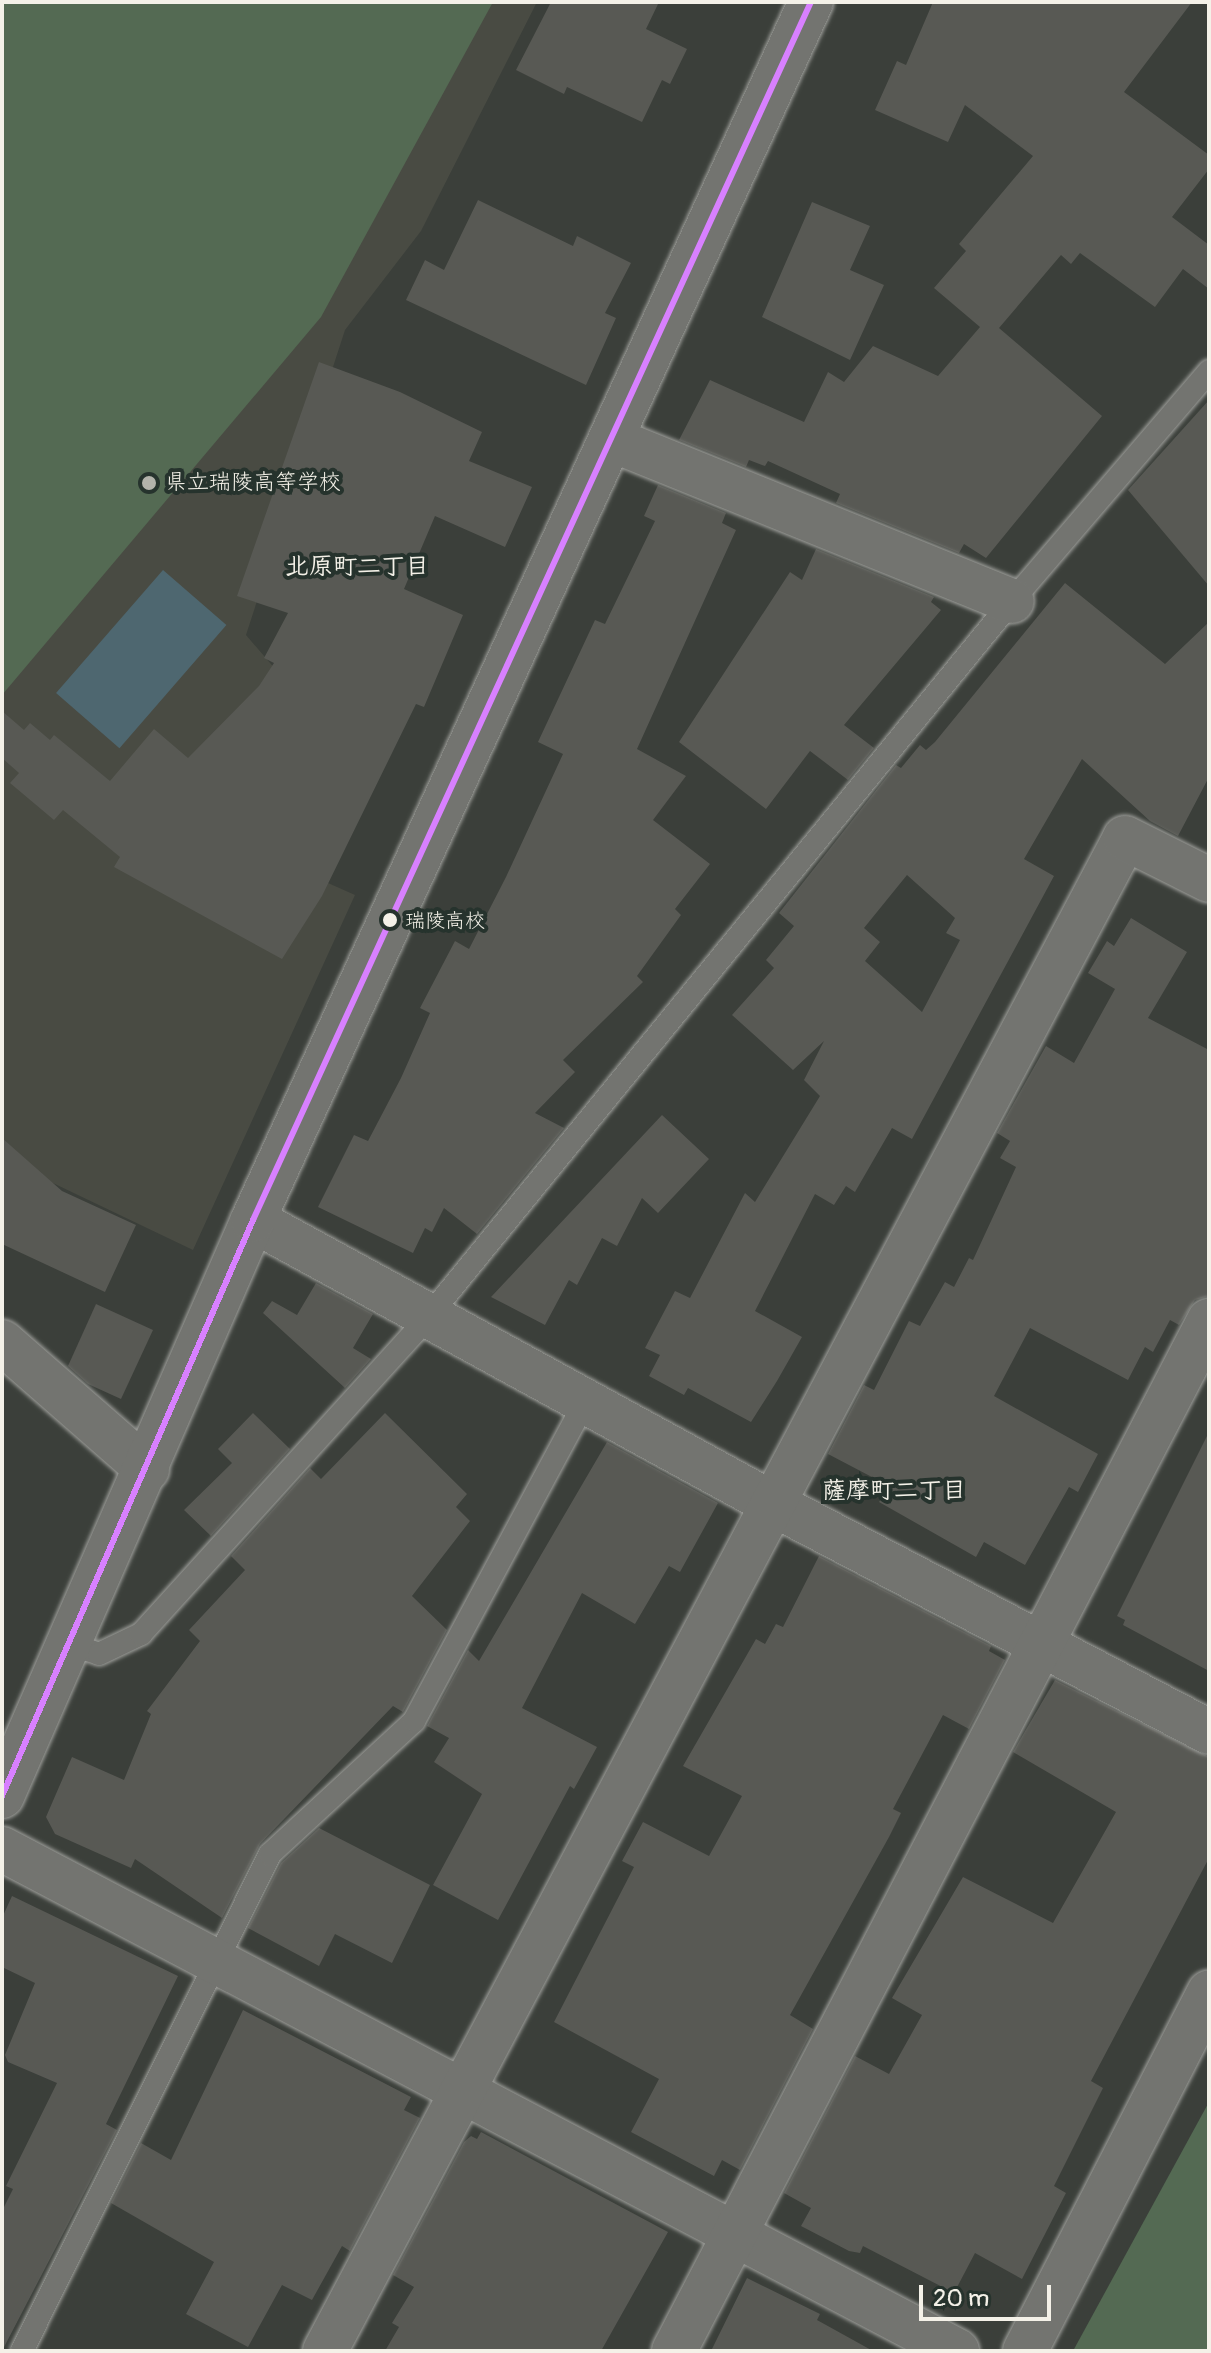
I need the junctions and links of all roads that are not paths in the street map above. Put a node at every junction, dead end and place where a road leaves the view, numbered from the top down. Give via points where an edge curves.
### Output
1 (811, 2) edge
2 (1209, 371) edge
3 (613, 440) junction
4 (1012, 601) junction
5 (1209, 880) edge
6 (253, 1220) junction
7 (429, 1316) junction
8 (1209, 1321) edge
9 (2, 1342) edge
10 (585, 1402) junction
11 (147, 1469) junction
12 (773, 1504) junction
13 (1040, 1643) junction
14 (72, 1645) junction
15 (1209, 1732) edge
16 (12, 1745) edge
17 (2, 1796) edge
18 (2, 1849) edge
19 (219, 1962) junction
20 (1204, 2016) edge
21 (463, 2090) junction
22 (735, 2233) junction
23 (22, 2351) edge
24 (325, 2351) edge
25 (674, 2351) edge
26 (957, 2351) edge
27 (1025, 2351) edge

1 - 3 street
2 - 4 lane
3 - 4 street
3 - 6 street
4 - 7 lane
5 - 12 street via 1125,838
6 - 7 street
6 - 11 street
7 - 10 street
7 - 14 lane via 141,1634 99,1654
8 - 13 street
9 - 11 street
10 - 12 street
10 - 19 lane via 414,1721 270,1854
11 - 14 street
12 - 13 street
12 - 21 street
13 - 15 street
13 - 22 street
14 - 16 street
16 - 17 street
18 - 19 street
19 - 21 street
19 - 23 lane
20 - 27 street
21 - 22 street
21 - 24 street
22 - 25 street
22 - 26 street

